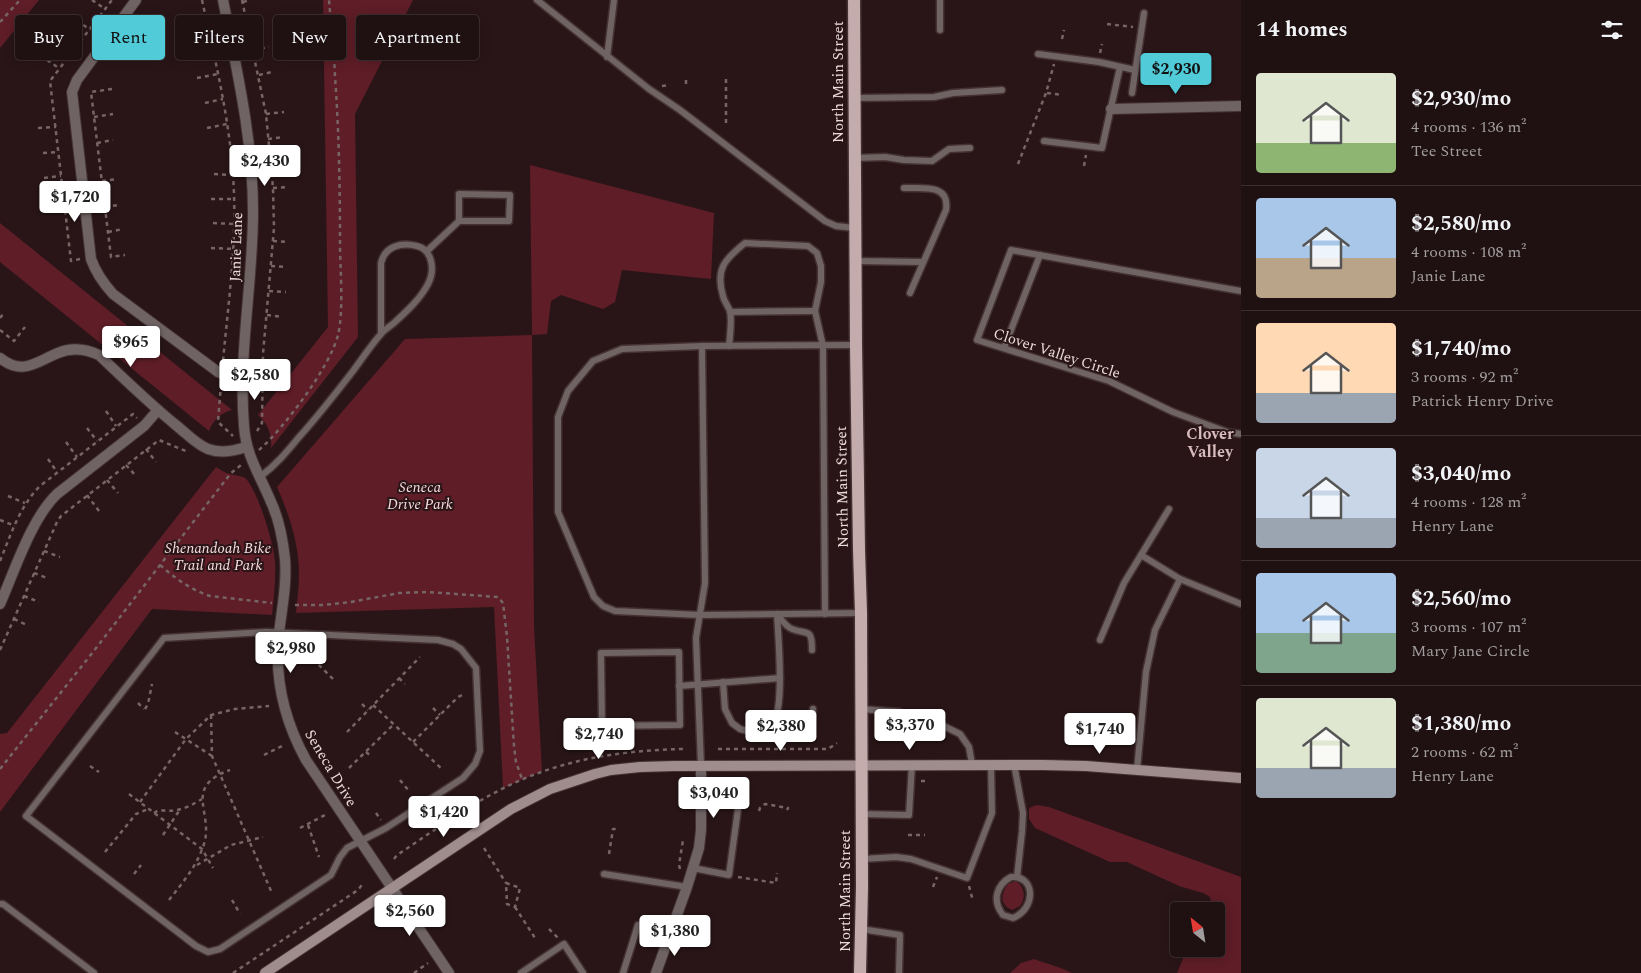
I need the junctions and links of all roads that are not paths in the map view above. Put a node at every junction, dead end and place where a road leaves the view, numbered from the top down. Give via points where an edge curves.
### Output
1 (136, 0) edge
2 (223, 0) edge
3 (537, 0) edge
4 (614, 0) edge
5 (854, 0) edge
6 (940, 0) edge
7 (1144, 13) dead end
8 (940, 30) dead end
9 (1038, 54) dead end
10 (607, 56) junction
11 (1120, 67) junction
12 (1135, 70) junction
13 (1002, 90) dead end
14 (1132, 93) dead end
15 (854, 98) junction
16 (1241, 106) edge
17 (1111, 109) junction
18 (1044, 141) dead end
19 (970, 148) dead end
20 (855, 158) junction
21 (904, 188) dead end
22 (459, 220) junction
23 (855, 228) junction
24 (427, 252) junction
25 (1040, 255) junction
26 (855, 261) junction
27 (924, 262) junction
28 (1241, 291) edge
29 (910, 294) dead end
30 (815, 311) junction
31 (730, 312) junction
32 (382, 333) junction
33 (702, 346) junction
34 (729, 346) junction
35 (823, 346) junction
36 (856, 346) junction
37 (1004, 348) junction
38 (0, 358) edge
39 (242, 377) junction
40 (158, 410) junction
41 (1241, 434) edge
42 (246, 448) junction
43 (260, 476) junction
44 (1169, 509) dead end
45 (1141, 555) junction
46 (1180, 579) junction
47 (0, 604) edge
48 (1241, 604) edge
49 (861, 613) junction
50 (777, 614) junction
51 (825, 614) junction
52 (700, 615) junction
53 (279, 633) junction
54 (1100, 640) dead end
55 (812, 650) dead end
56 (780, 678) junction
57 (723, 682) junction
58 (698, 684) junction
59 (680, 686) junction
60 (812, 708) dead end
61 (861, 709) junction
62 (900, 712) dead end
63 (919, 714) dead end
64 (764, 730) junction
65 (861, 764) junction
66 (912, 764) junction
67 (972, 764) junction
68 (991, 764) junction
69 (1014, 764) junction
70 (701, 765) junction
71 (1137, 770) junction
72 (1241, 778) edge
73 (738, 809) dead end
74 (861, 814) junction
75 (359, 842) junction
76 (862, 859) junction
77 (693, 868) junction
78 (604, 874) dead end
79 (1017, 877) junction
80 (687, 887) junction
81 (392, 888) junction
82 (0, 904) edge
83 (861, 929) junction
84 (671, 932) junction
85 (94, 973) edge
86 (264, 973) edge
87 (449, 973) edge
88 (521, 973) edge
89 (584, 973) edge
90 (623, 973) edge
91 (656, 973) edge
92 (860, 973) edge
93 (899, 973) edge

1 - 39 street via 77,80 72,92 92,259 103,284 113,294 222,373
2 - 39 street, Janie Lane via 246,120 252,176 252,268
3 - 10 lane
4 - 10 lane
5 - 15 main road, North Main Street
6 - 8 lane
7 - 12 lane
9 - 11 lane
10 - 23 lane via 825,220 836,226
11 - 12 lane
11 - 17 lane
12 - 14 lane
13 - 15 lane via 953,92 934,97
15 - 20 main road, North Main Street
16 - 17 street
17 - 18 lane via 1102,148
19 - 20 lane via 949,149 932,161
20 - 23 main road, North Main Street
21 - 27 lane via 936,189 946,201 946,210
22 - 22 lane via 509,221 510,195 460,194
22 - 24 lane
23 - 26 main road, North Main Street
24 - 32 lane via 432,269 429,283
24 - 32 lane via 417,246 399,245 391,247 382,257
25 - 28 lane, Clover Valley Circle
25 - 37 lane
25 - 37 lane, Clover Valley Circle via 1011,250 977,340
26 - 27 lane
26 - 36 main road, North Main Street
27 - 29 lane
30 - 31 lane
30 - 31 lane via 821,282 817,253 808,246 745,243 722,265 720,284
30 - 35 lane
31 - 34 lane
32 - 43 lane via 276,465
33 - 34 lane
33 - 52 lane via 705,583
33 - 52 lane via 622,349 593,361 568,391 558,417 558,512 594,597 615,611
34 - 35 lane
35 - 36 lane
35 - 51 lane
36 - 49 main road, North Main Street
37 - 41 lane, Clover Valley Circle via 1109,381 1173,412
38 - 40 street via 15,366 28,367 64,351 92,352
39 - 42 street, Janie Lane
40 - 42 street via 207,449 223,452
40 - 47 street via 144,426 48,503 36,522
42 - 43 street, Seneca Drive
43 - 53 street, Seneca Drive via 275,513 285,559
44 - 45 lane
45 - 46 lane
45 - 54 lane via 1124,583
46 - 48 lane
46 - 71 lane via 1155,630 1146,672
49 - 51 lane
49 - 61 main road, North Main Street
50 - 51 lane
50 - 52 lane
50 - 55 lane via 790,628 810,636
50 - 56 lane
52 - 58 lane via 696,638
53 - 75 street, Seneca Drive via 280,694 293,735
53 - 75 lane via 438,640 461,649 476,668 480,751 475,764 463,778
53 - 75 lane via 164,638 26,816 208,952 220,949 331,875 347,848
56 - 57 lane
56 - 64 lane via 774,722
57 - 58 lane
57 - 64 lane via 725,710 732,723 751,732
58 - 59 lane
58 - 70 lane
59 - 59 lane via 679,652 602,653 602,726 680,725
60 - 64 lane via 812,720 804,728
61 - 62 lane
61 - 65 main road, North Main Street
63 - 67 lane via 960,734 970,747
65 - 66 main road
65 - 70 main road
65 - 74 main road, North Main Street
66 - 67 main road
66 - 74 lane via 909,815
67 - 68 main road
68 - 69 main road
68 - 76 lane via 992,813 967,878 911,859
69 - 71 main road
69 - 79 lane via 1023,813
70 - 77 street via 701,830
70 - 81 main road via 610,770 550,789 511,808
71 - 72 main road
73 - 77 lane via 729,875
74 - 76 main road, North Main Street
75 - 81 street, Seneca Drive
76 - 83 main road, North Main Street
77 - 80 street
78 - 80 lane
79 - 79 lane via 1011,877 1002,884 996,900 1003,915 1014,918 1024,912 1030,901 1026,883
80 - 84 street
81 - 86 main road
81 - 87 street, Seneca Drive
82 - 85 lane
83 - 92 main road, North Main Street
83 - 93 lane via 900,935
84 - 90 lane via 638,925
84 - 91 street
88 - 89 lane via 564,944

